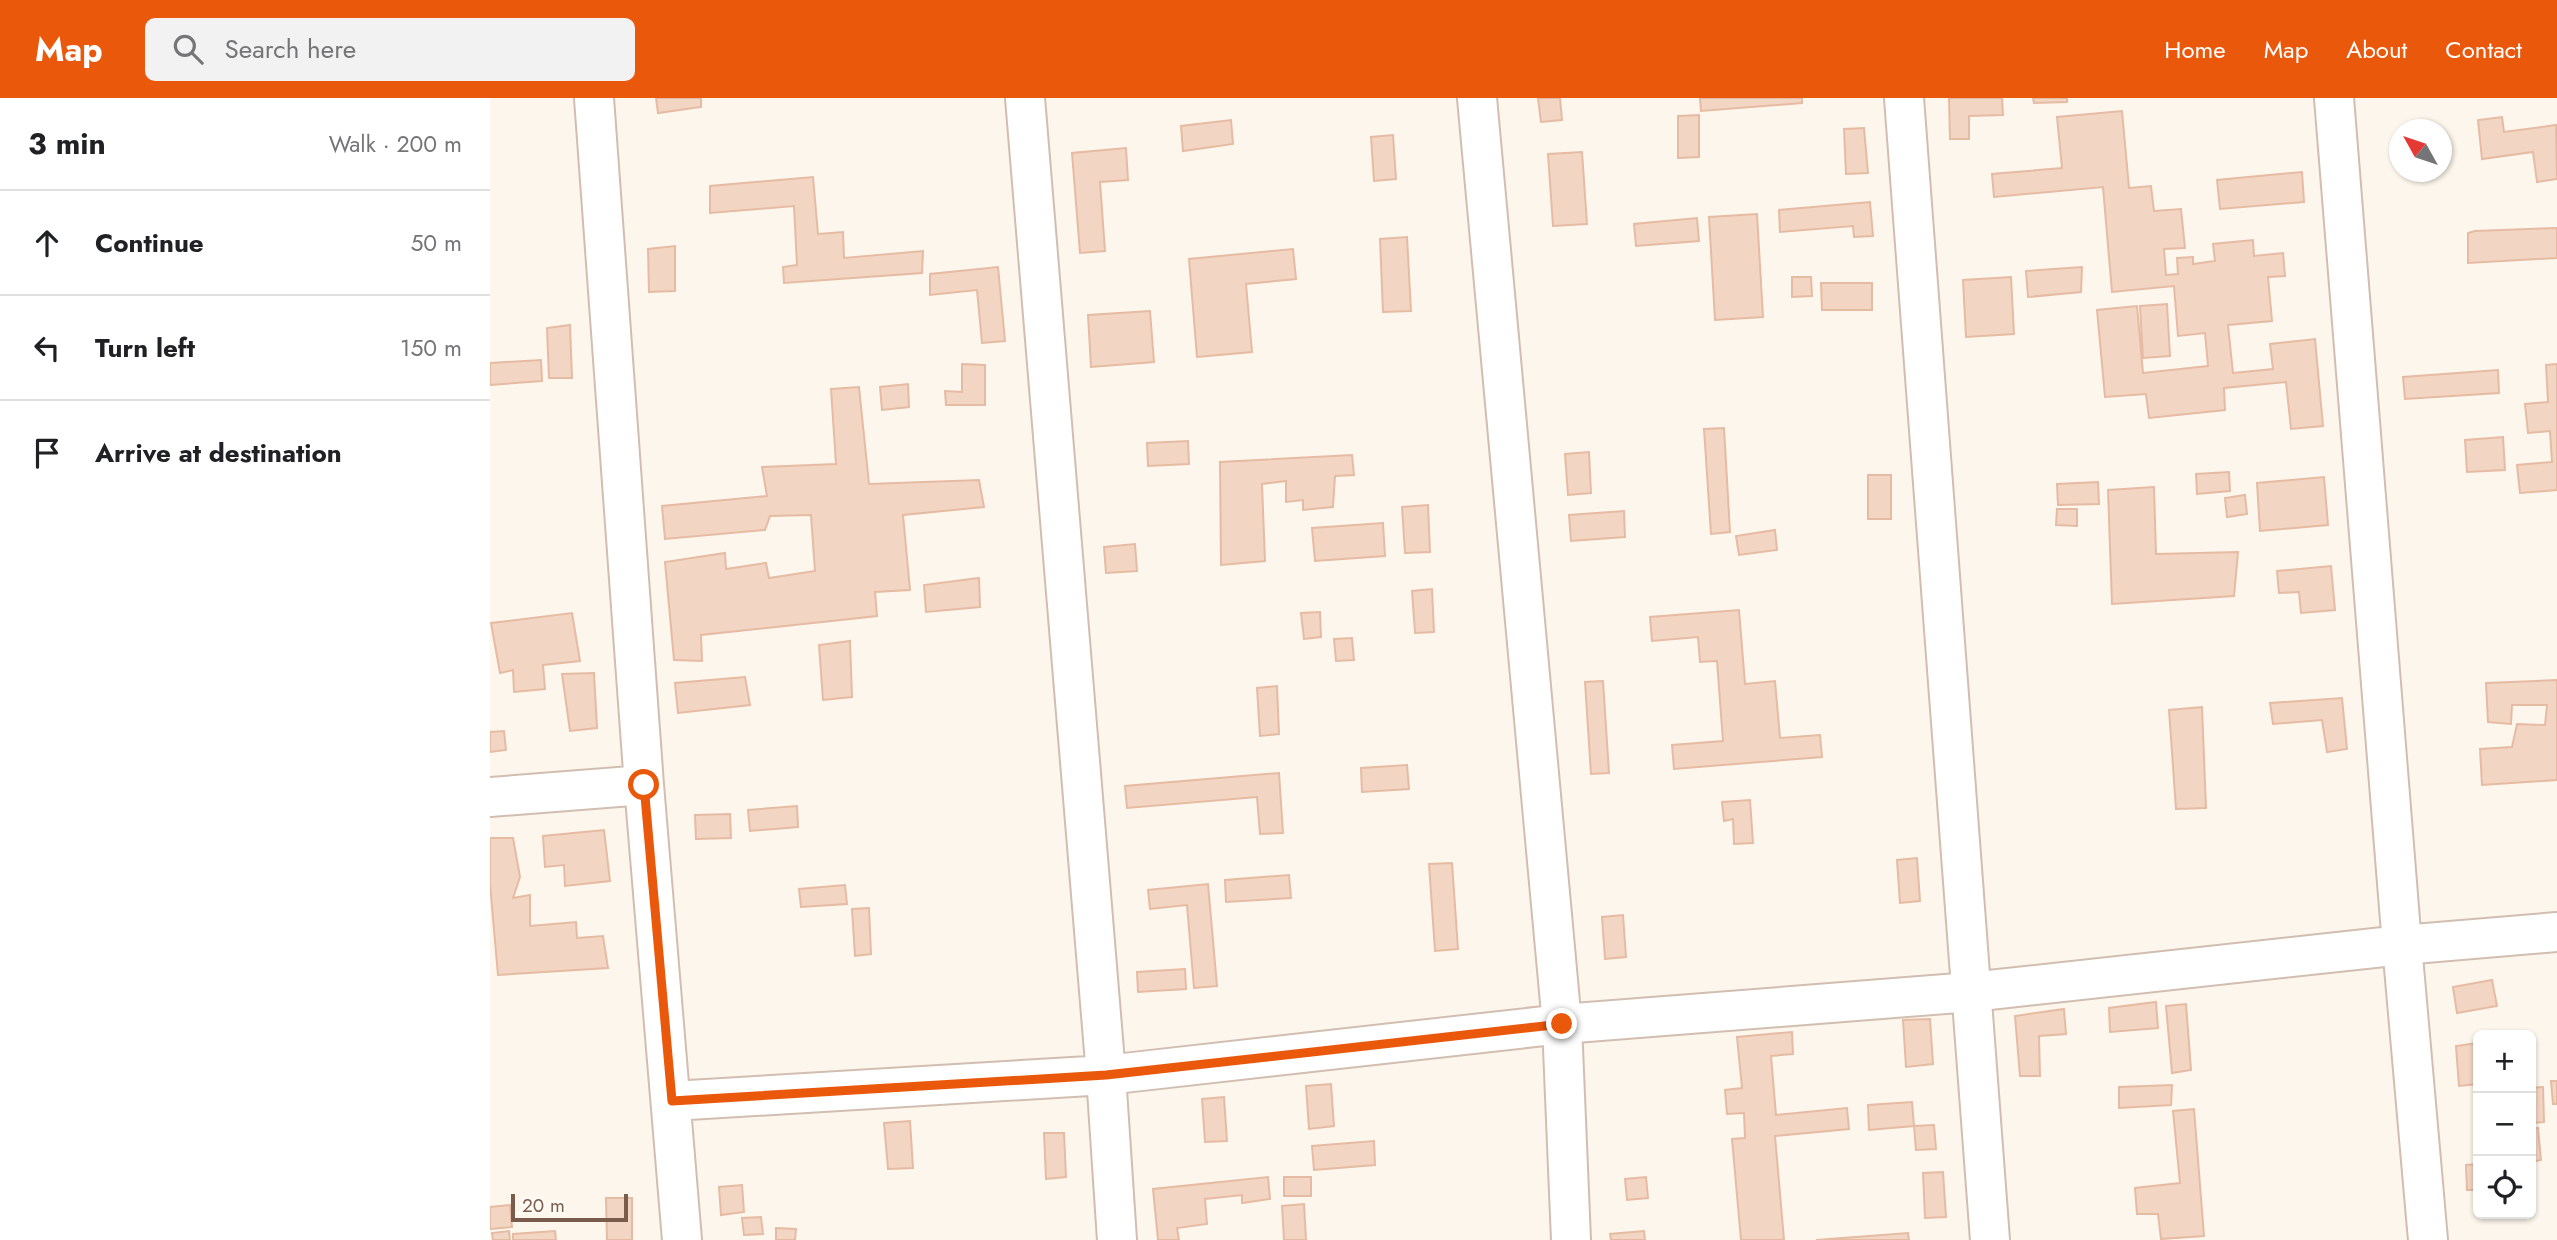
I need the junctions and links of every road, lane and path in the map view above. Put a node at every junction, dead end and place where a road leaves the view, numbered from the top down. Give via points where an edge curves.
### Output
1 (594, 98) edge
2 (1025, 98) edge
3 (1478, 98) edge
4 (1904, 98) edge
5 (2334, 98) edge
6 (644, 785) junction
7 (490, 797) edge
8 (2557, 932) edge
9 (2402, 945) junction
10 (1971, 992) junction
11 (1562, 1024) junction
12 (1106, 1075) junction
13 (672, 1101) junction
14 (682, 1240) edge
15 (1116, 1240) edge
16 (1571, 1240) edge
17 (1990, 1240) edge
18 (2428, 1240) edge

1 - 6 street
2 - 12 street
3 - 11 street
4 - 10 street
5 - 9 street
6 - 7 street
6 - 13 street
8 - 9 street
9 - 10 street
9 - 18 street
10 - 11 street
10 - 17 street
11 - 12 street
11 - 16 street
12 - 13 street
12 - 15 street
13 - 14 street

